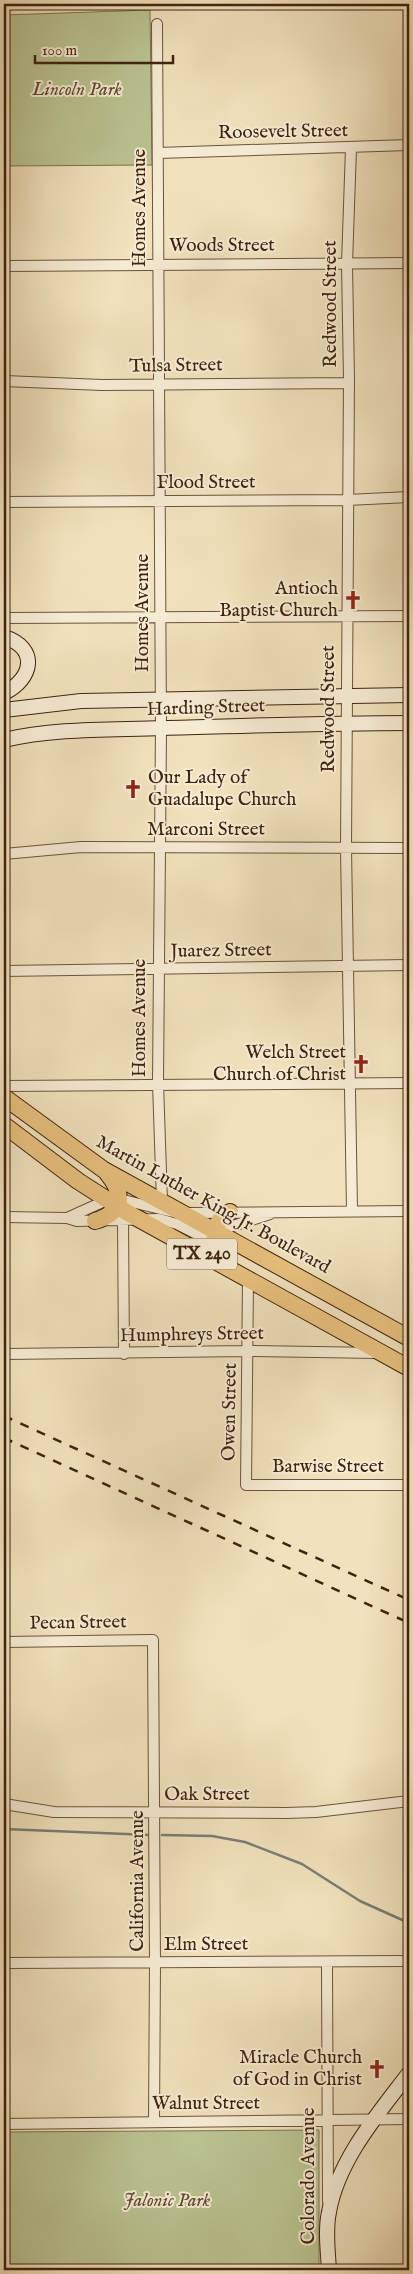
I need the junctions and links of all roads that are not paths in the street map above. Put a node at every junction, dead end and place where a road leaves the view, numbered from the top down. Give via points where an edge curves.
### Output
1 (157, 24) dead end
2 (409, 145) edge
3 (351, 148) junction
4 (158, 153) junction
5 (409, 263) edge
6 (158, 264) junction
7 (347, 264) junction
8 (4, 266) edge
9 (4, 382) edge
10 (348, 383) junction
11 (159, 384) junction
12 (409, 497) edge
13 (347, 500) junction
14 (160, 501) junction
15 (4, 502) edge
16 (160, 616) junction
17 (346, 616) junction
18 (409, 616) edge
19 (4, 618) edge
20 (4, 637) edge
21 (4, 693) edge
22 (347, 695) junction
23 (409, 695) edge
24 (161, 700) junction
25 (4, 710) edge
26 (347, 723) junction
27 (409, 723) edge
28 (161, 728) junction
29 (4, 740) edge
30 (160, 847) junction
31 (346, 848) junction
32 (409, 848) edge
33 (4, 854) edge
34 (409, 965) edge
35 (349, 966) junction
36 (157, 970) junction
37 (4, 971) edge
38 (158, 1083) junction
39 (351, 1083) junction
40 (409, 1083) edge
41 (4, 1086) edge
42 (4, 1097) edge
43 (4, 1125) edge
44 (104, 1170) junction
45 (162, 1202) junction
46 (121, 1209) junction
47 (352, 1210) junction
48 (409, 1211) edge
49 (230, 1212) junction
50 (276, 1212) junction
51 (182, 1213) junction
52 (4, 1218) edge
53 (66, 1218) junction
54 (95, 1221) joint
55 (214, 1231) junction
56 (228, 1269) junction
57 (248, 1280) junction
58 (409, 1338) edge
59 (248, 1351) junction
60 (381, 1353) junction
61 (4, 1354) edge
62 (124, 1354) junction
63 (409, 1368) edge
64 (246, 1485) joint
65 (409, 1485) edge
66 (154, 1640) joint
67 (4, 1642) edge
68 (409, 1801) edge
69 (4, 1804) edge
70 (155, 1812) junction
71 (327, 1962) junction
72 (409, 1962) edge
73 (4, 1963) edge
74 (155, 1963) junction
75 (409, 2073) edge
76 (375, 2119) junction
77 (409, 2119) edge
78 (328, 2120) junction
79 (154, 2122) junction
80 (4, 2124) edge
81 (328, 2214) junction
82 (328, 2270) edge

1 - 4 street, Homes Avenue
2 - 3 street, Roosevelt Street
3 - 4 street, Roosevelt Street
3 - 7 street, Redwood Street
4 - 6 street, Homes Avenue
5 - 7 street, Woods Street
6 - 7 street, Woods Street
6 - 8 street, Woods Street
6 - 11 street, Homes Avenue
7 - 10 street, Redwood Street
9 - 11 street, Tulsa Street
10 - 11 street, Tulsa Street
10 - 13 street, Redwood Street
11 - 14 street, Homes Avenue
12 - 13 street, Flood Street
13 - 14 street, Flood Street
13 - 17 street, Redwood Street
14 - 15 street, Flood Street
14 - 16 street, Homes Avenue
16 - 17 street
16 - 19 street
16 - 24 street, Homes Avenue
17 - 18 street
17 - 22 street, Redwood Street
20 - 21 street via 22,646 28,664 20,682
22 - 23 street, Harding Street
22 - 24 street, Harding Street
22 - 26 street, Redwood Street
24 - 25 street, Harding Street via 81,701
24 - 28 street, Homes Avenue
26 - 27 street, Harding Street
26 - 28 street, Harding Street
26 - 31 street, Redwood Street
28 - 29 street, Harding Street via 56,732
28 - 30 street, Homes Avenue
30 - 31 street, Marconi Street
30 - 33 street, Marconi Street via 81,847
30 - 36 street, Homes Avenue
31 - 32 street, Marconi Street
31 - 35 street, Redwood Street
34 - 35 street, Juarez Street
35 - 36 street, Juarez Street
35 - 39 street, Redwood Street
36 - 37 street, Juarez Street
36 - 38 street, Homes Avenue
38 - 39 street
38 - 41 street
38 - 45 street, Homes Avenue
39 - 40 street
39 - 47 street, Redwood Street
42 - 44 main road, Martin Luther King Jr. Boulevard / TX 240
43 - 46 main road, TX 240
44 - 45 main road, Martin Luther King Jr. Boulevard / TX 240
44 - 46 main road via 118,1186
45 - 51 main road, Martin Luther King Jr. Boulevard / TX 240
46 - 51 street via 150,1208
46 - 53 street
46 - 54 main road
46 - 55 street via 178,1224 197,1234
46 - 56 main road, TX 240
46 - 62 street
47 - 48 street
47 - 50 street
49 - 50 street
49 - 51 street
49 - 55 main road via 223,1216
50 - 55 street
51 - 55 main road, Martin Luther King Jr. Boulevard / TX 240
52 - 53 street
53 - 54 street
55 - 56 main road via 219,1257
55 - 58 main road, Martin Luther King Jr. Boulevard / TX 240
56 - 57 main road, TX 240
57 - 59 street, Owen Street
57 - 60 main road, TX 240
59 - 60 street, Humphreys Street
59 - 62 street, Humphreys Street
59 - 64 street, Owen Street
60 - 63 main road, TX 240
61 - 62 street, Humphreys Street
64 - 65 street, Barwise Street
66 - 67 street, Pecan Street
66 - 70 street, California Avenue
68 - 70 street, Oak Street via 316,1812
69 - 70 street, Oak Street via 54,1812
70 - 74 street, California Avenue
71 - 72 street, Elm Street
71 - 74 street, Elm Street
71 - 78 street, Colorado Avenue
73 - 74 street, Elm Street
74 - 79 street, California Avenue
75 - 76 street
76 - 77 street, Walnut Street
76 - 78 street, Walnut Street
76 - 81 street via 344,2170
78 - 79 street, Walnut Street
78 - 81 street, Colorado Avenue
79 - 80 street, Walnut Street
81 - 82 street, Colorado Avenue

